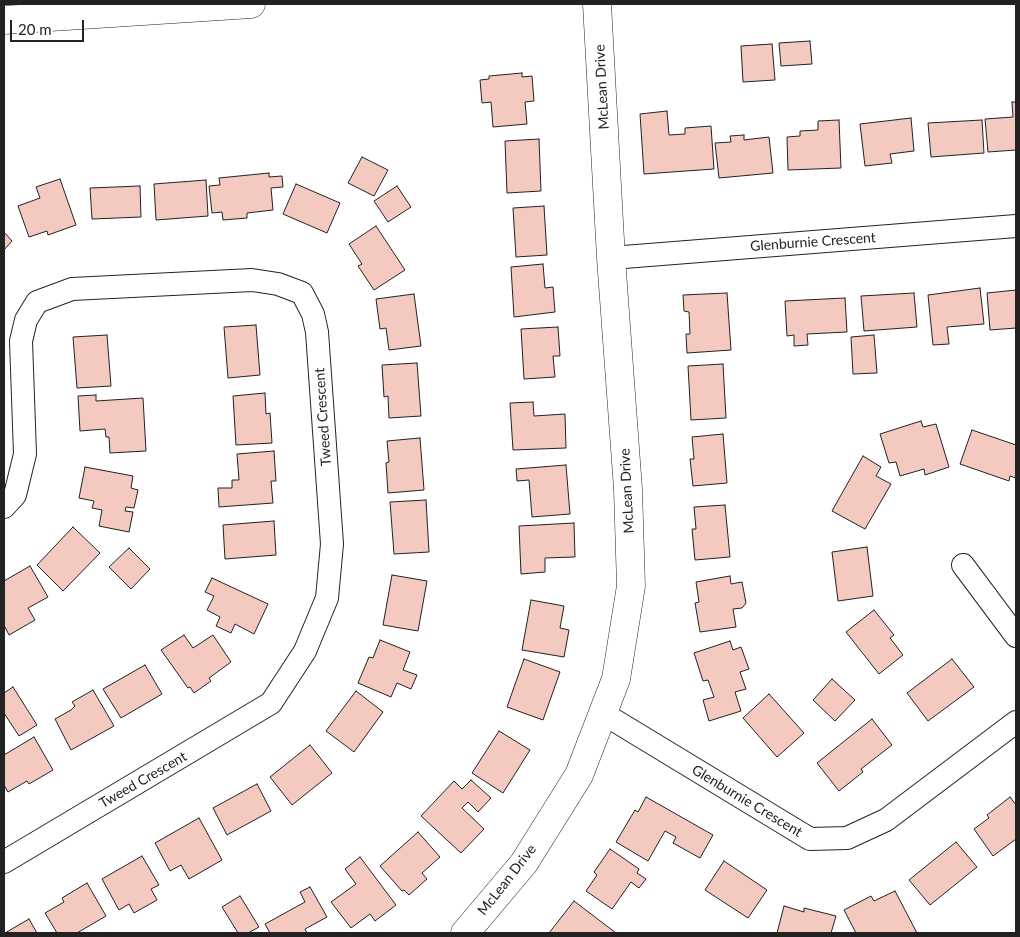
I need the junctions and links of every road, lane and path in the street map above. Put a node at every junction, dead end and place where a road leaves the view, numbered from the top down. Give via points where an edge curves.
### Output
1 (251, 4) edge
2 (597, 4) edge
3 (4, 20) edge
4 (1016, 226) edge
5 (611, 258) junction
6 (4, 507) edge
7 (963, 565) dead end
8 (1016, 636) edge
9 (604, 714) junction
10 (1016, 722) edge
11 (4, 862) edge
12 (466, 933) edge

1 - 3 street
2 - 5 street, McLean Drive
4 - 5 street, Glenburnie Crescent
5 - 9 street, McLean Drive via 628,489 631,586 616,679
6 - 11 street, Tweed Crescent via 15,495 25,454 21,341 26,320 37,302 72,289 252,280 278,284 302,293 313,314 317,332 332,544 327,598 305,651 271,703
7 - 8 street
9 - 10 street, Glenburnie Crescent via 810,839 848,838 886,820
9 - 12 street, McLean Drive via 580,775 524,863

